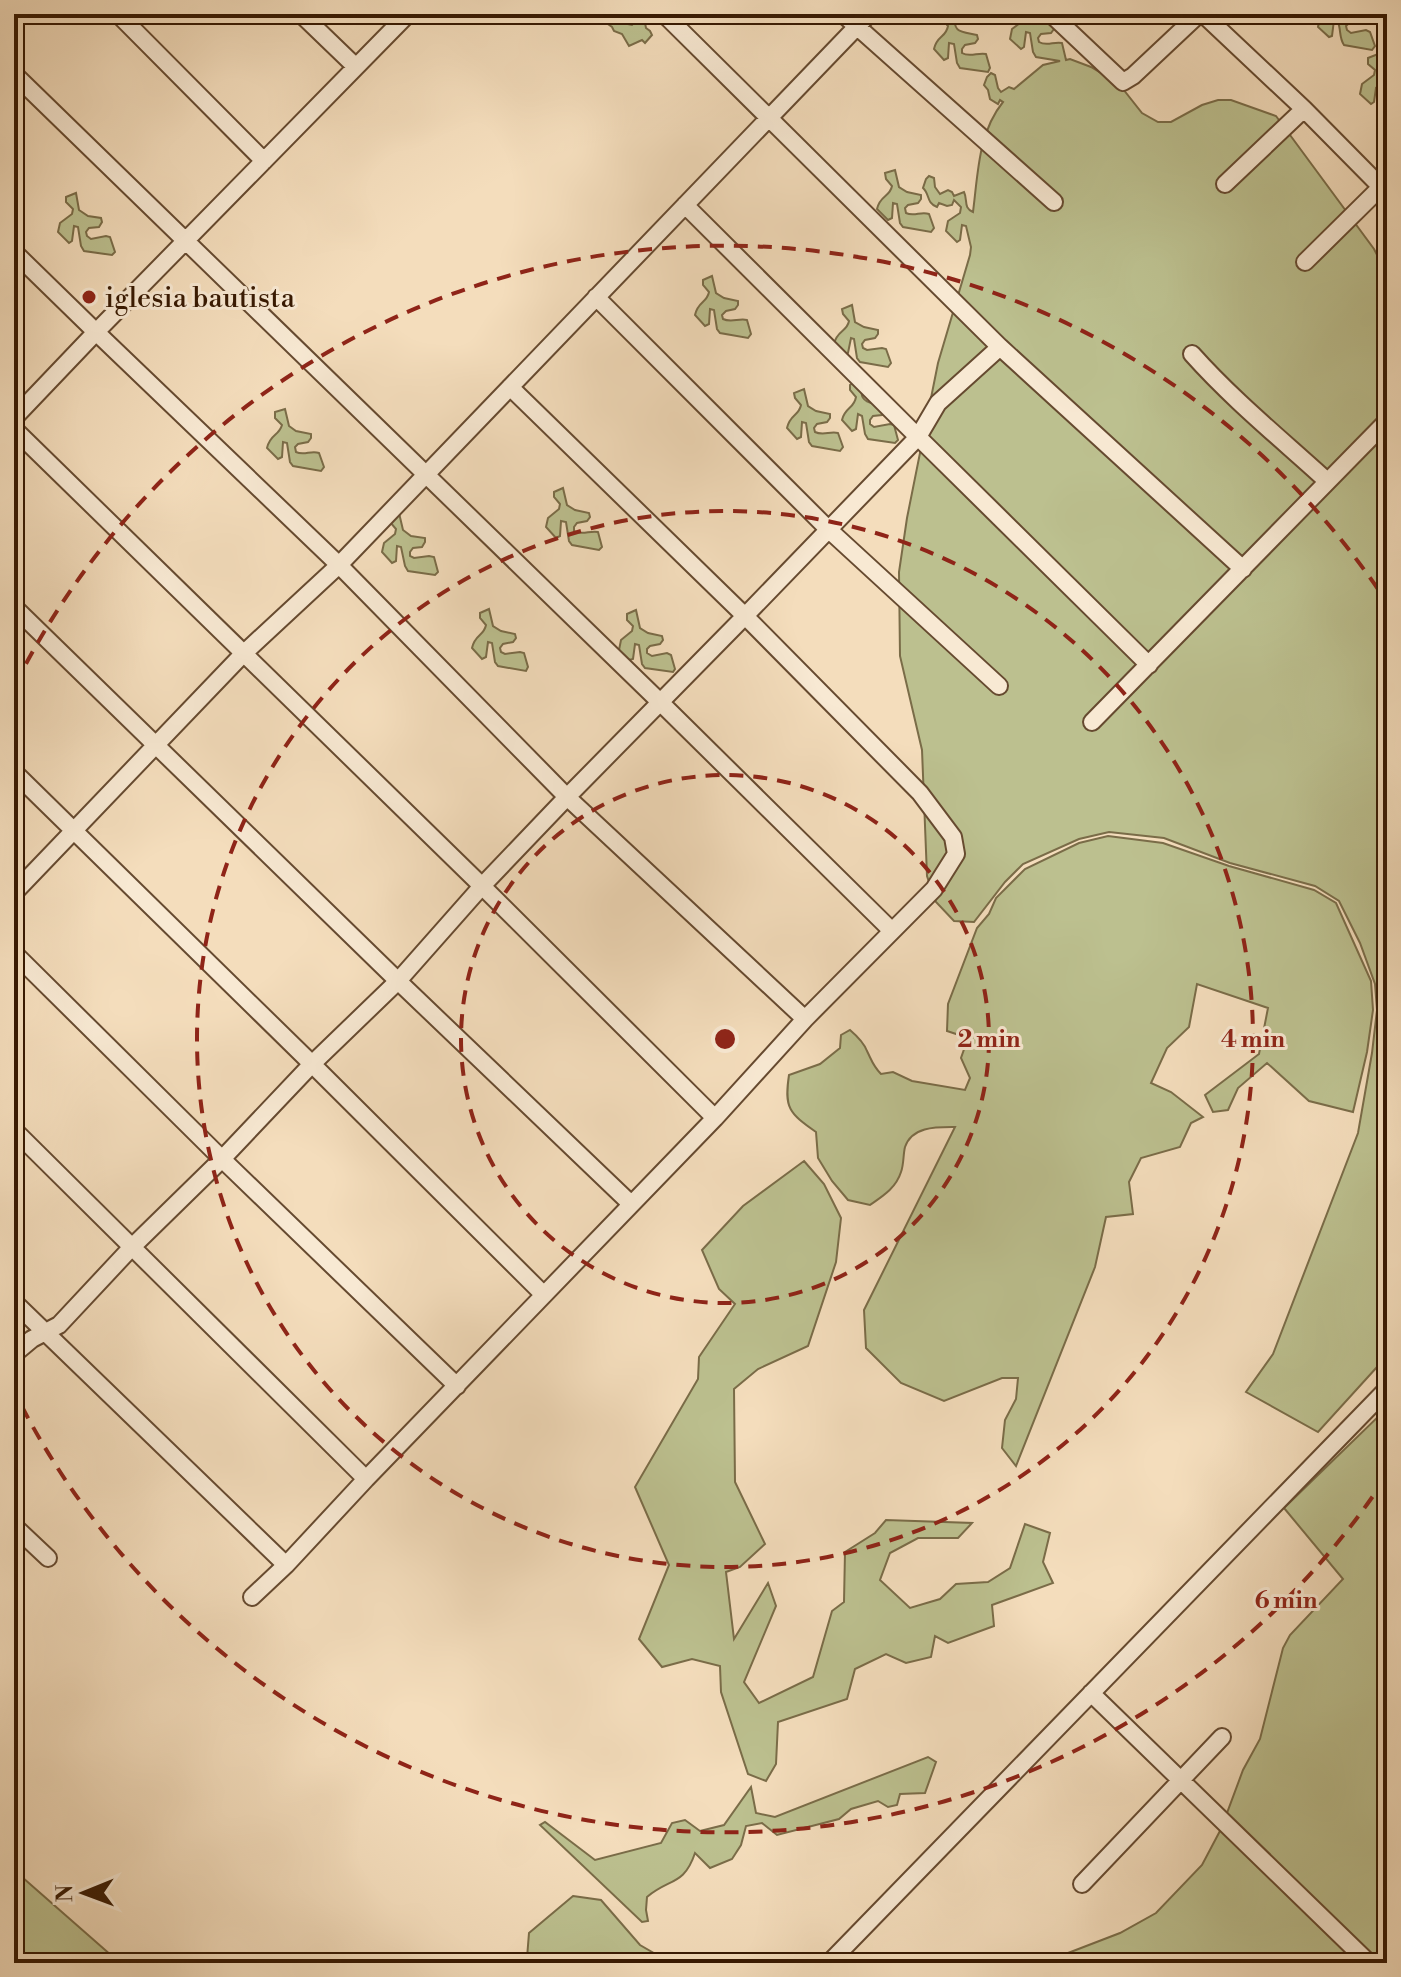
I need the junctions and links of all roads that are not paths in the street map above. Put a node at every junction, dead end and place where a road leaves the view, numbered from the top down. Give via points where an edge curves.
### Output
1 (118, 14) edge
2 (301, 14) edge
3 (408, 14) edge
4 (664, 14) edge
5 (843, 14) edge
6 (869, 14) edge
7 (1051, 14) edge
8 (1201, 14) edge
9 (857, 27) junction
10 (356, 67) junction
11 (14, 74) edge
12 (1304, 109) junction
13 (770, 118) junction
14 (264, 161) junction
15 (1225, 184) dead end
16 (1384, 190) edge
17 (1054, 202) dead end
18 (685, 205) junction
19 (185, 242) junction
20 (14, 252) edge
21 (1305, 262) dead end
22 (596, 297) junction
23 (96, 332) junction
24 (1000, 347) junction
25 (1192, 354) dead end
26 (510, 387) junction
27 (14, 418) edge
28 (1387, 421) edge
29 (14, 429) edge
30 (918, 437) junction
31 (426, 474) junction
32 (1327, 481) junction
33 (828, 529) junction
34 (339, 565) junction
35 (1243, 569) junction
36 (14, 607) edge
37 (745, 616) junction
38 (243, 654) junction
39 (1149, 665) junction
40 (999, 686) dead end
41 (660, 702) junction
42 (1092, 722) dead end
43 (155, 745) junction
44 (14, 772) edge
45 (567, 797) junction
46 (73, 831) junction
47 (482, 886) junction
48 (14, 893) edge
49 (892, 931) junction
50 (14, 953) edge
51 (398, 981) junction
52 (805, 1019) junction
53 (312, 1064) junction
54 (715, 1118) junction
55 (14, 1130) edge
56 (222, 1159) junction
57 (631, 1204) junction
58 (131, 1248) junction
59 (544, 1295) junction
60 (14, 1302) edge
61 (45, 1333) junction
62 (14, 1354) edge
63 (457, 1386) junction
64 (1387, 1389) edge
65 (366, 1479) junction
66 (14, 1526) edge
67 (48, 1558) dead end
68 (286, 1565) junction
69 (252, 1597) dead end
70 (1091, 1693) junction
71 (1222, 1737) dead end
72 (1181, 1781) junction
73 (1082, 1884) dead end
74 (829, 1963) edge
75 (1369, 1963) edge

1 - 14 street
2 - 10 street
3 - 10 street
4 - 13 street
5 - 9 street
6 - 9 street
7 - 8 street via 1123,82
8 - 12 street
9 - 13 street
9 - 17 street
10 - 14 street
11 - 19 street
12 - 15 street
12 - 16 street
13 - 18 street
13 - 24 street
14 - 19 street
16 - 21 street
18 - 22 street
18 - 30 street
19 - 23 street
19 - 31 street
20 - 23 street
22 - 26 street
22 - 33 street
23 - 27 street
23 - 34 street
24 - 30 street via 938,403
24 - 35 street
25 - 32 street
26 - 31 street
26 - 37 street
28 - 32 street
29 - 38 street
30 - 33 street
30 - 39 street
31 - 34 street
31 - 41 street
32 - 35 street
33 - 37 street
33 - 40 street
34 - 38 street
34 - 45 street
35 - 39 street
36 - 43 street
37 - 41 street
37 - 49 street via 920,793 953,837 956,854 950,866
38 - 43 street
38 - 47 street
39 - 42 street
41 - 45 street
41 - 49 street
43 - 46 street
43 - 51 street
44 - 46 street
45 - 47 street
45 - 52 street
46 - 48 street
46 - 53 street
47 - 51 street
47 - 54 street
49 - 52 street
50 - 56 street
51 - 53 street
51 - 57 street
52 - 54 street
53 - 56 street
53 - 59 street
54 - 57 street
55 - 58 street
56 - 58 street
56 - 63 street
57 - 59 street
58 - 61 street via 59,1325
58 - 65 street
59 - 63 street
60 - 61 street
61 - 62 street
61 - 68 street
63 - 65 street
64 - 70 street
65 - 68 street
66 - 67 street
68 - 69 street
70 - 72 street
70 - 74 street
71 - 72 street
72 - 73 street
72 - 75 street

